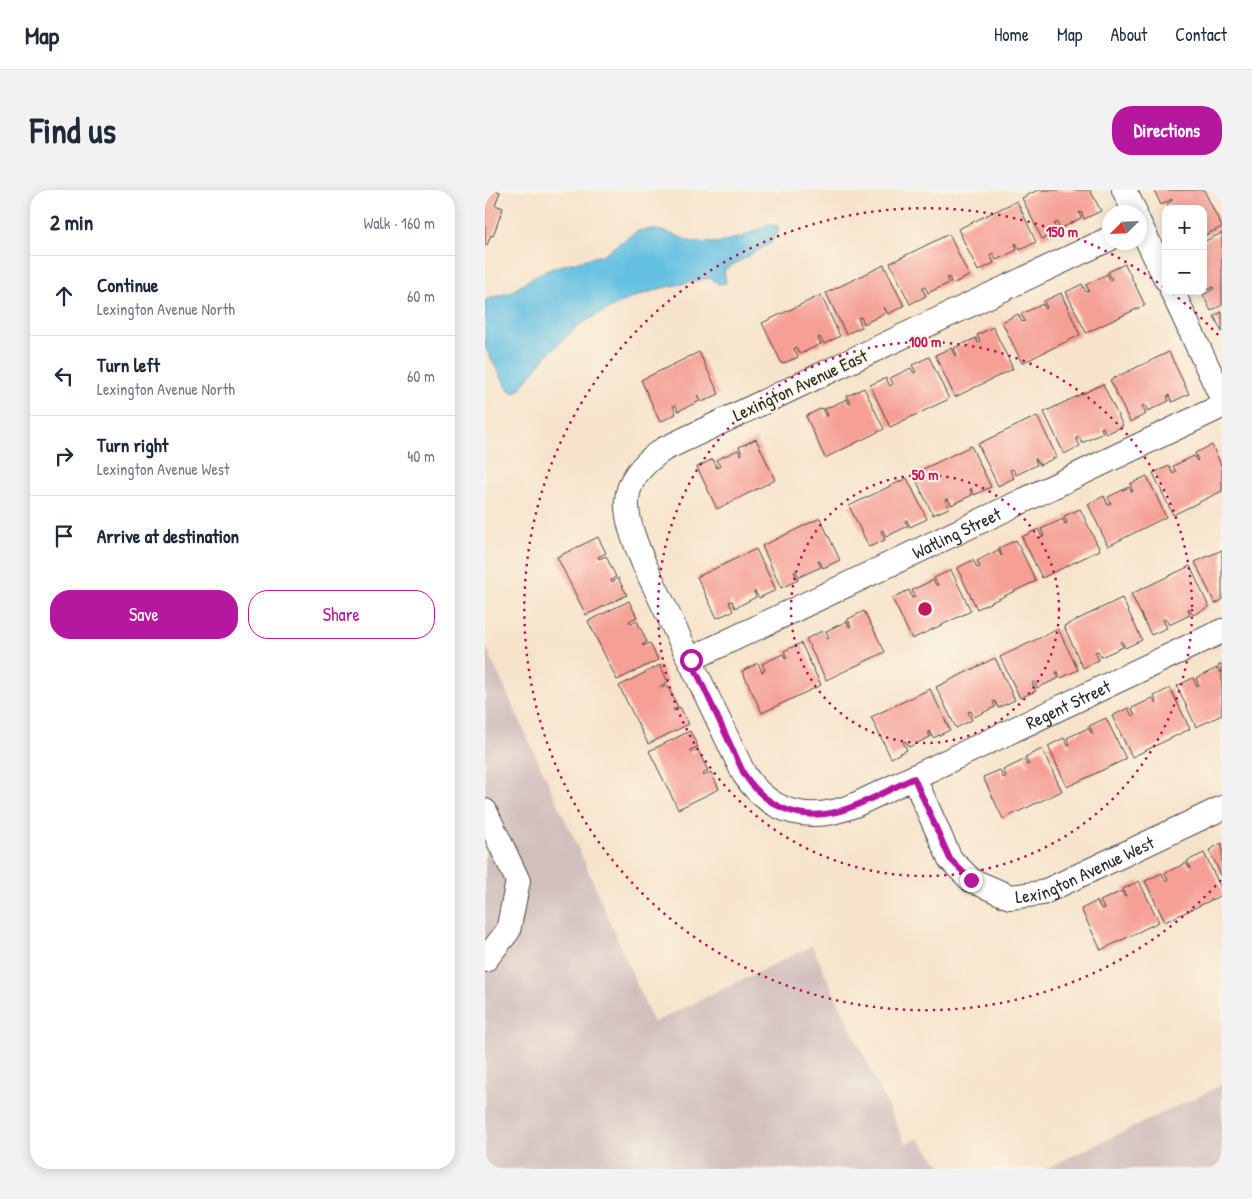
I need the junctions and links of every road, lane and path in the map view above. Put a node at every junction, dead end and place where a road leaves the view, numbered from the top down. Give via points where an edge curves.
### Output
1 (1124, 190) edge
2 (1132, 205) edge
3 (1147, 239) edge
4 (1102, 242) edge
5 (1162, 271) edge
6 (1174, 295) edge
7 (1222, 398) edge
8 (1222, 406) edge
9 (633, 478) joint
10 (1222, 631) edge
11 (691, 660) junction
12 (914, 778) junction
13 (1222, 808) edge
14 (485, 811) edge
15 (485, 960) edge

1 - 2 street
3 - 5 street
4 - 9 street, Lexington Avenue East via 664,449 645,463
6 - 7 street
8 - 11 street, Watling Street
9 - 11 street, Regent Street via 627,513 631,533
10 - 12 street, Regent Street
11 - 12 street, Regent Street via 744,774 772,804 804,813 839,812
12 - 13 street, Lexington Avenue West via 950,859 971,880 1009,897 1042,893
14 - 15 street via 518,881 508,931

